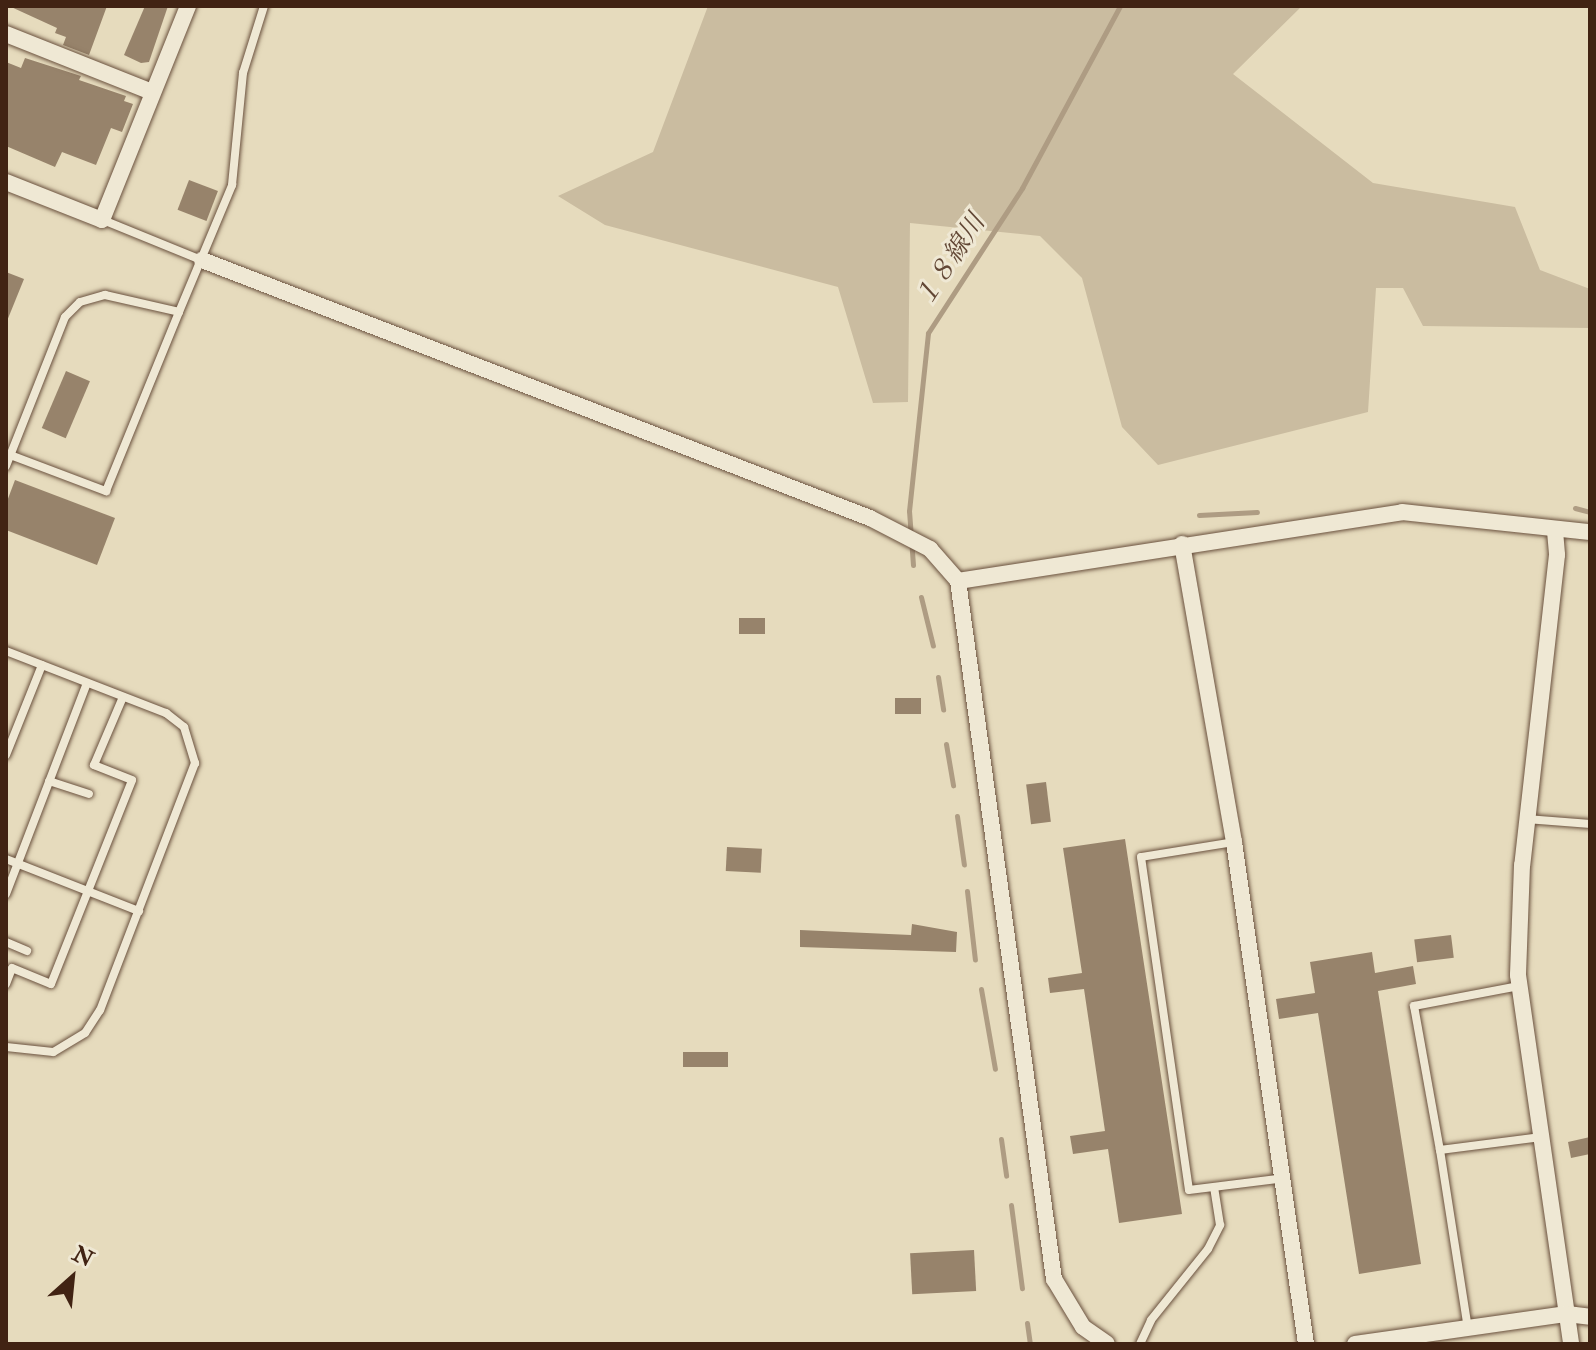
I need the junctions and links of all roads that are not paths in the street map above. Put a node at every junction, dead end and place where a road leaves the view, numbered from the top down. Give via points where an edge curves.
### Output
1 (188, 6) edge
2 (264, 6) edge
3 (6, 34) edge
4 (152, 92) junction
5 (6, 182) edge
6 (102, 220) junction
7 (202, 260) junction
8 (179, 312) junction
9 (10, 455) junction
10 (6, 466) edge
11 (1555, 531) junction
12 (1590, 532) edge
13 (1182, 544) junction
14 (958, 581) junction
15 (6, 651) edge
16 (42, 665) junction
17 (87, 683) junction
18 (123, 697) junction
19 (6, 755) edge
20 (49, 781) junction
21 (89, 794) dead end
22 (1527, 819) junction
23 (1590, 824) edge
24 (1234, 842) junction
25 (6, 859) edge
26 (18, 864) junction
27 (88, 891) junction
28 (6, 894) edge
29 (139, 911) junction
30 (6, 942) edge
31 (27, 951) dead end
32 (6, 984) edge
33 (1519, 986) junction
34 (6, 1047) edge
35 (1541, 1137) junction
36 (1440, 1150) junction
37 (1285, 1178) junction
38 (1214, 1187) junction
39 (1567, 1314) junction
40 (1590, 1317) edge
41 (1468, 1328) junction
42 (1107, 1344) edge
43 (1140, 1344) edge
44 (1306, 1344) edge
45 (1355, 1344) edge
46 (1571, 1344) edge

1 - 4 street
2 - 7 lane via 243,73 232,185
3 - 4 street
4 - 6 street
5 - 6 street
6 - 7 lane
7 - 8 lane
7 - 14 street via 870,518 930,549
8 - 9 lane via 105,295 80,302 65,317
8 - 9 lane via 106,491
9 - 10 lane
11 - 12 street
11 - 13 street via 1514,521 1402,512
11 - 22 street via 1557,555
13 - 14 street
13 - 24 street
14 - 42 street via 1054,1279 1083,1327
15 - 16 lane
16 - 17 lane
16 - 19 lane
17 - 18 lane
17 - 20 lane
18 - 27 lane via 94,765 132,780
18 - 29 lane via 184,727 195,763
20 - 21 lane
20 - 26 lane
22 - 23 lane
22 - 33 street
24 - 37 street
24 - 38 lane via 1141,857 1189,1190
25 - 26 lane
26 - 27 lane
26 - 28 lane
27 - 29 lane
27 - 32 lane via 51,984 12,968
29 - 34 lane via 85,1033 53,1052
30 - 31 lane
33 - 35 street
33 - 36 lane via 1414,1006
35 - 36 lane
35 - 39 street
36 - 41 lane
37 - 38 lane
37 - 44 street
38 - 43 lane via 1220,1225 1208,1249 1151,1320
39 - 40 street
39 - 41 street
39 - 46 street
41 - 45 street

